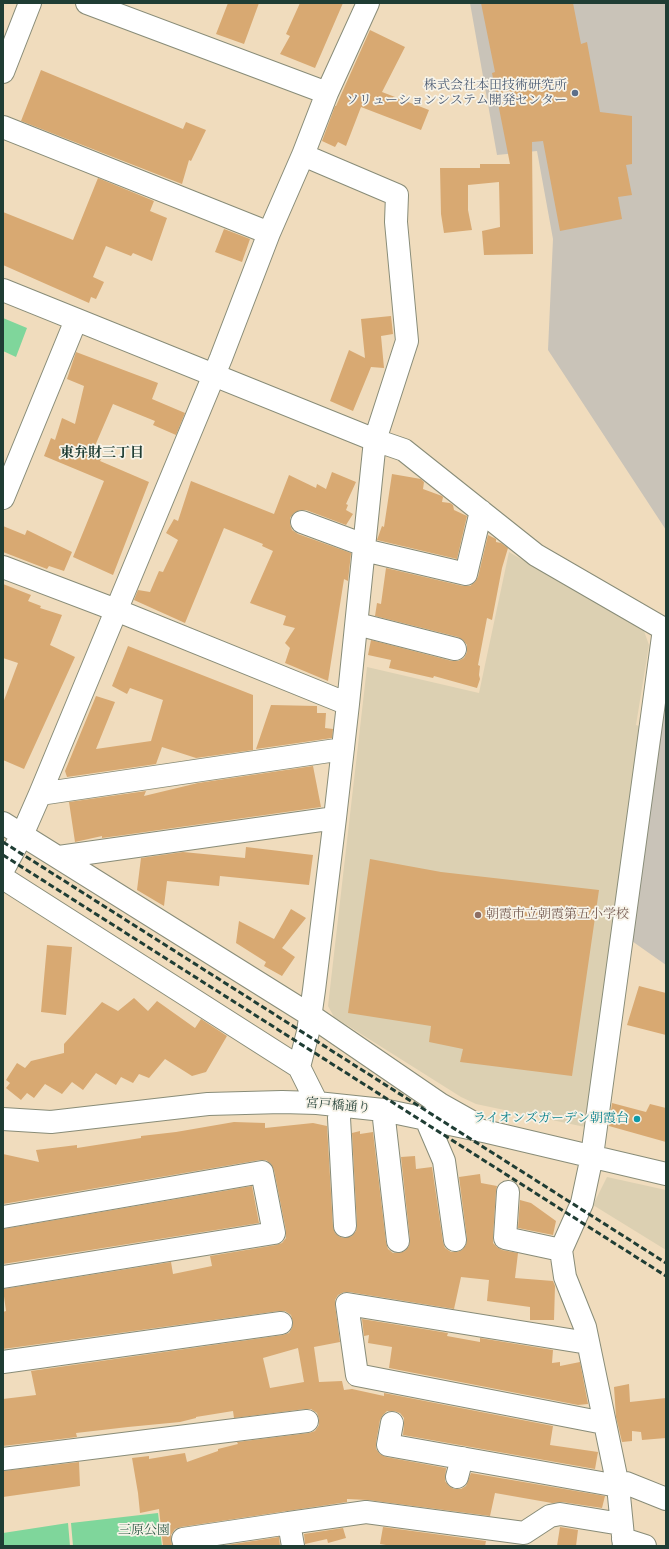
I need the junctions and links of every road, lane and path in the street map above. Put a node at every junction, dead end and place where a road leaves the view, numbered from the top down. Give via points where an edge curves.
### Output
1 (30, 3) edge
2 (87, 3) edge
3 (368, 3) edge
4 (3, 72) edge
5 (327, 93) junction
6 (3, 127) edge
7 (303, 155) junction
8 (269, 233) junction
9 (3, 290) edge
10 (76, 320) junction
11 (214, 375) junction
12 (374, 440) junction
13 (3, 498) edge
14 (481, 511) junction
15 (302, 522) dead end
16 (364, 547) junction
17 (3, 567) edge
18 (116, 610) junction
19 (357, 624) junction
20 (455, 649) dead end
21 (348, 704) junction
22 (343, 749) junction
23 (40, 794) junction
24 (335, 818) junction
25 (3, 823) edge
26 (22, 835) junction
27 (59, 857) junction
28 (3, 870) edge
29 (3, 878) edge
30 (310, 1015) junction
31 (299, 1066) junction
32 (317, 1104) junction
33 (341, 1107) junction
34 (383, 1110) junction
35 (3, 1119) edge
36 (426, 1119) junction
37 (488, 1132) junction
38 (592, 1156) junction
39 (666, 1174) edge
40 (508, 1192) dead end
41 (3, 1217) edge
42 (345, 1226) dead end
43 (455, 1240) dead end
44 (398, 1241) dead end
45 (561, 1250) junction
46 (3, 1277) edge
47 (282, 1323) dead end
48 (588, 1343) junction
49 (3, 1362) edge
50 (307, 1421) dead end
51 (604, 1423) junction
52 (392, 1424) dead end
53 (3, 1459) edge
54 (618, 1486) junction
55 (666, 1499) edge
56 (289, 1523) junction
57 (622, 1536) edge
58 (185, 1546) edge
59 (293, 1546) edge
60 (645, 1546) edge

1 - 4 street
2 - 5 street
3 - 5 street
5 - 7 street
6 - 8 street
7 - 8 street
7 - 12 street via 397,195 396,222 407,340
8 - 11 street
9 - 10 street
10 - 11 street
10 - 13 street
11 - 12 street
11 - 18 street
12 - 14 street via 404,450
12 - 16 street
14 - 16 street via 466,574
14 - 38 street via 536,555 664,629
15 - 16 street
16 - 19 street
17 - 18 street
18 - 21 street
18 - 23 street
19 - 20 street
19 - 21 street
21 - 22 street
22 - 23 street
22 - 24 street
23 - 26 street
24 - 27 street
24 - 30 street
25 - 26 street
26 - 27 street
26 - 28 street
27 - 30 street
29 - 31 street
30 - 31 street
30 - 37 street via 440,1104
31 - 32 street
32 - 33 street, 宮戸橋通り
32 - 35 street, 宮戸橋通り via 208,1104 51,1122
33 - 34 street, 宮戸橋通り
33 - 42 street via 339,1118
34 - 36 street, 宮戸橋通り
34 - 44 street
36 - 37 street, 宮戸橋通り
36 - 43 street via 444,1161
37 - 38 street, 宮戸橋通り
38 - 39 street, 宮戸橋通り
38 - 45 street via 582,1203
40 - 45 street via 505,1238
41 - 46 street via 262,1172 274,1232
45 - 48 street via 565,1278 585,1327
47 - 49 street
48 - 51 street
48 - 51 street via 347,1304 357,1375
50 - 53 street
51 - 54 street
52 - 54 street via 388,1445 459,1468
54 - 55 street via 626,1483
54 - 57 street
56 - 57 street via 366,1512 524,1534 550,1516 560,1514
56 - 58 street via 183,1538
56 - 59 street
57 - 60 street

